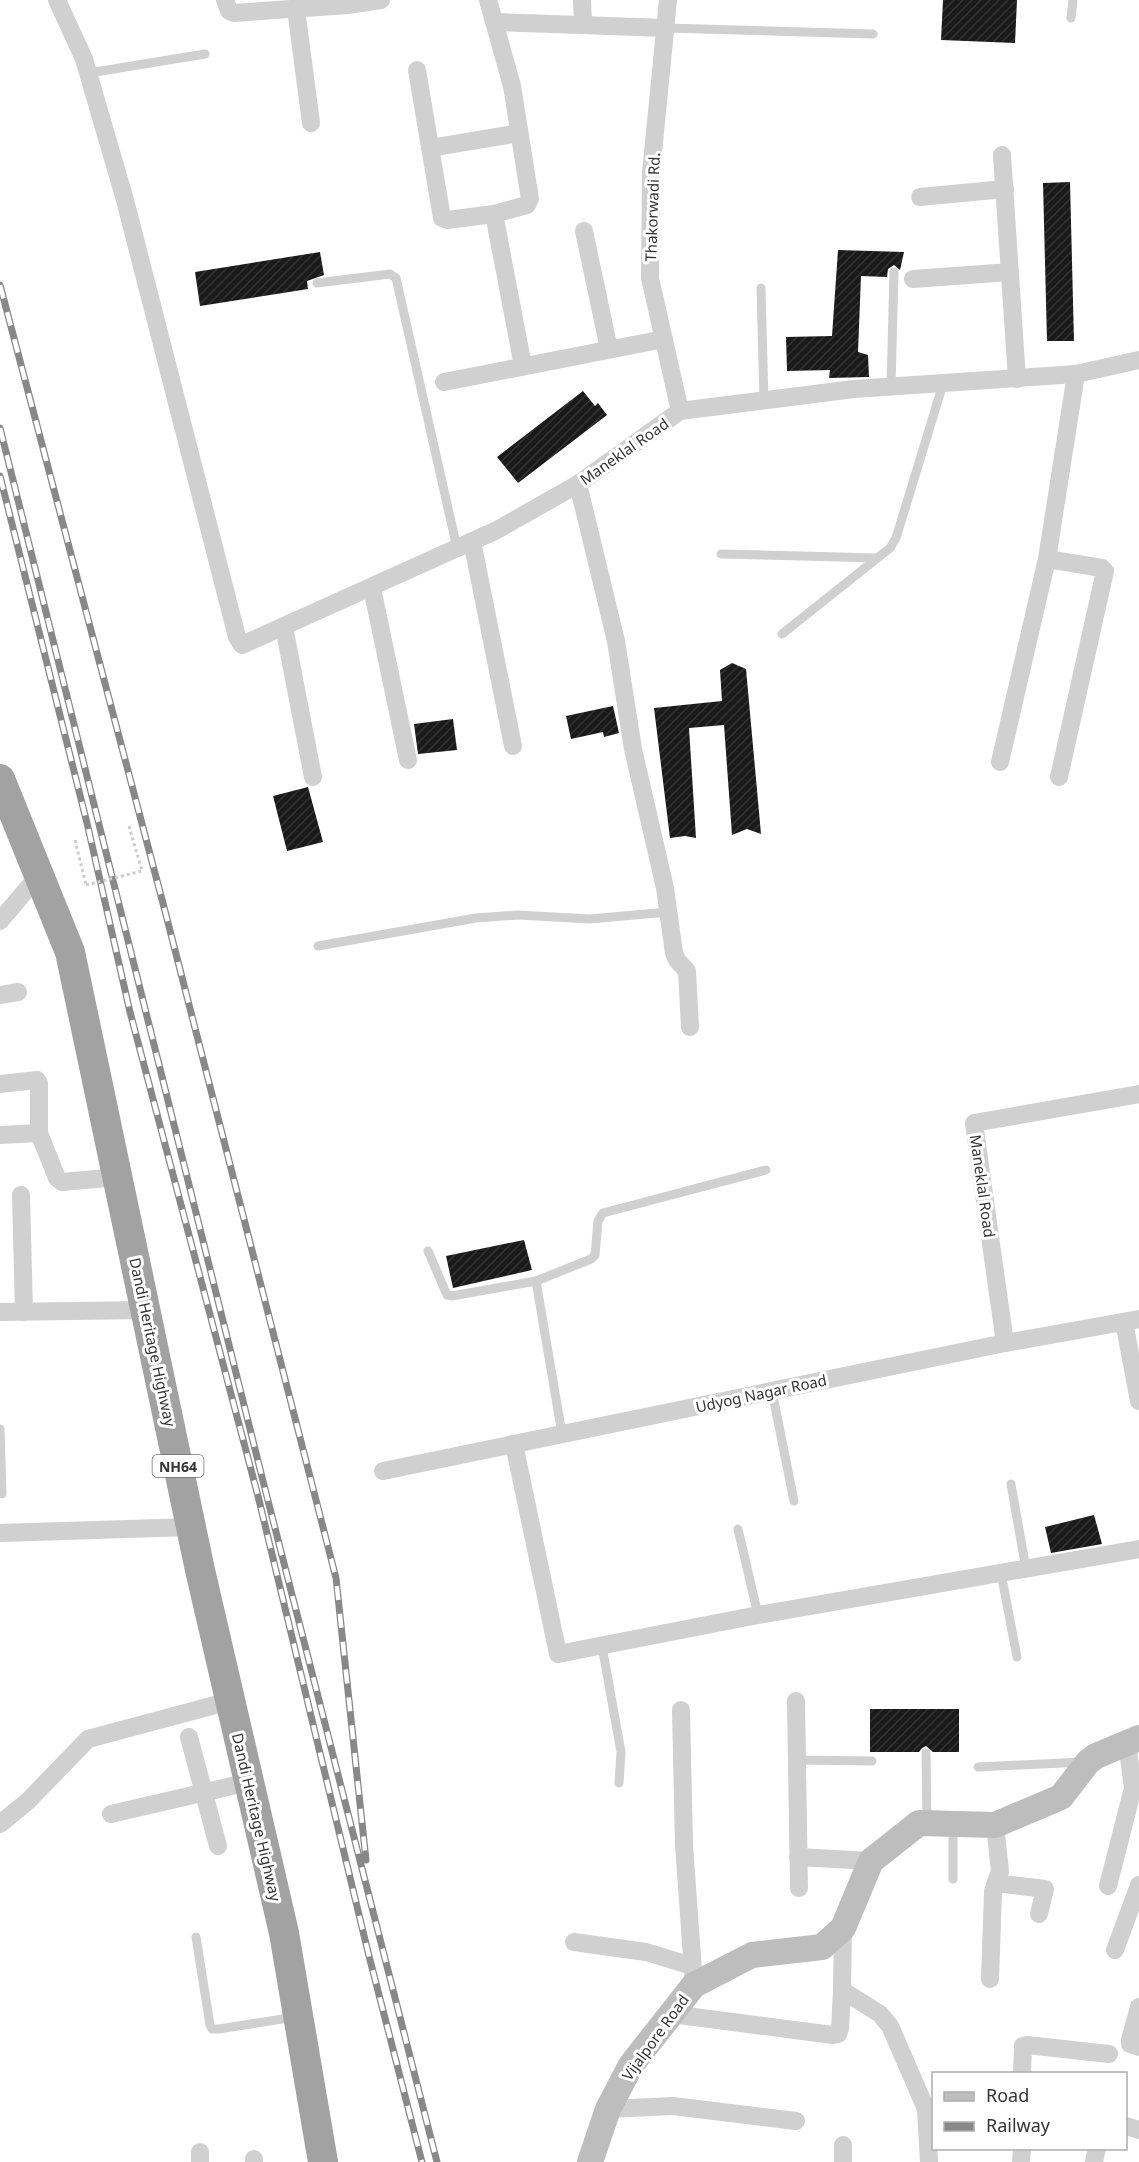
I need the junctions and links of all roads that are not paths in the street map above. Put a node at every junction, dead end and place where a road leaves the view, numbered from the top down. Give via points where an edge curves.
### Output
1 (57, 0) edge
2 (225, 0) edge
3 (381, 0) edge
4 (488, 0) edge
5 (582, 0) edge
6 (668, 0) edge
7 (1073, 0) edge
8 (296, 9) junction
9 (1071, 18) dead end
10 (494, 22) junction
11 (583, 25) junction
12 (666, 28) junction
13 (873, 34) dead end
14 (205, 54) dead end
15 (417, 70) dead end
16 (89, 74) junction
17 (311, 123) dead end
18 (519, 134) junction
19 (430, 148) junction
20 (1002, 155) dead end
21 (1005, 189) junction
22 (920, 197) dead end
23 (494, 214) junction
24 (584, 231) dead end
25 (894, 272) dead end
26 (1010, 272) junction
27 (913, 279) dead end
28 (317, 283) dead end
29 (761, 288) dead end
30 (664, 339) junction
31 (609, 349) junction
32 (1139, 360) edge
33 (523, 366) junction
34 (1076, 374) junction
35 (1017, 379) junction
36 (444, 382) dead end
37 (943, 384) junction
38 (891, 387) junction
39 (764, 401) junction
40 (680, 411) junction
41 (578, 484) junction
42 (464, 544) junction
43 (722, 554) dead end
44 (877, 558) junction
45 (1047, 559) junction
46 (372, 588) junction
47 (284, 627) junction
48 (782, 634) dead end
49 (513, 746) dead end
50 (408, 760) dead end
51 (1000, 762) dead end
52 (313, 777) dead end
53 (1059, 777) dead end
54 (0, 779) edge
55 (39, 875) junction
56 (668, 912) junction
57 (0, 921) edge
58 (318, 946) dead end
59 (690, 1027) dead end
60 (0, 1084) edge
61 (1139, 1094) edge
62 (39, 1133) junction
63 (0, 1135) edge
64 (765, 1170) dead end
65 (118, 1177) junction
66 (21, 1195) dead end
67 (428, 1251) dead end
68 (536, 1281) junction
69 (146, 1310) junction
70 (0, 1312) edge
71 (24, 1312) junction
72 (1132, 1320) edge
73 (1005, 1342) junction
74 (772, 1391) junction
75 (1139, 1401) edge
76 (0, 1429) edge
77 (562, 1434) junction
78 (514, 1444) junction
79 (383, 1471) dead end
80 (1011, 1484) dead end
81 (2, 1494) dead end
82 (794, 1501) dead end
83 (191, 1527) junction
84 (738, 1529) dead end
85 (0, 1533) edge
86 (1139, 1550) edge
87 (1026, 1569) junction
88 (1001, 1573) junction
89 (758, 1615) junction
90 (602, 1646) junction
91 (1017, 1657) dead end
92 (230, 1701) junction
93 (796, 1701) dead end
94 (681, 1710) dead end
95 (189, 1737) dead end
96 (1133, 1741) edge
97 (926, 1753) dead end
98 (797, 1760) junction
99 (872, 1761) dead end
100 (1088, 1762) junction
101 (978, 1767) dead end
102 (249, 1782) junction
103 (619, 1784) dead end
104 (204, 1793) junction
105 (111, 1815) dead end
106 (0, 1824) edge
107 (927, 1824) junction
108 (953, 1824) junction
109 (995, 1825) junction
110 (218, 1846) dead end
111 (798, 1857) junction
112 (871, 1861) junction
113 (953, 1879) dead end
114 (996, 1883) junction
115 (1139, 1885) edge
116 (1108, 1886) dead end
117 (799, 1888) dead end
118 (1039, 1914) dead end
119 (843, 1928) junction
120 (196, 1937) dead end
121 (574, 1942) dead end
122 (1115, 1950) dead end
123 (693, 1975) junction
124 (990, 1979) dead end
125 (842, 1990) junction
126 (1139, 2007) edge
127 (671, 2014) junction
128 (298, 2017) junction
129 (1139, 2047) edge
130 (1109, 2054) dead end
131 (1022, 2072) edge
132 (608, 2109) junction
133 (930, 2109) edge
134 (796, 2121) dead end
135 (323, 2162) edge
136 (590, 2162) edge
137 (929, 2162) edge

1 - 16 street
2 - 8 street via 234,13
3 - 8 street
4 - 10 street
5 - 11 street
6 - 12 street, Thakorwadi Rd.
7 - 9 lane
8 - 17 street
10 - 11 street
10 - 18 street via 512,86
11 - 12 street
12 - 13 lane
12 - 30 street, Thakorwadi Rd. via 651,173 650,278
14 - 16 lane
15 - 19 street
16 - 47 street, Maneklal Road via 237,637 242,645
18 - 19 street
18 - 23 street via 530,203
19 - 23 street via 444,220
20 - 21 street
21 - 22 street
21 - 26 street
23 - 33 street
24 - 31 street
25 - 38 lane
26 - 27 street
26 - 35 street
28 - 42 lane via 390,274 396,278
29 - 39 lane
30 - 31 street
30 - 40 street, Thakorwadi Rd.
31 - 33 street
32 - 34 street, Maneklal Road
33 - 36 street
34 - 35 street, Maneklal Road
34 - 45 street
35 - 37 street, Maneklal Road
37 - 38 street, Maneklal Road
37 - 44 lane via 896,538
38 - 39 street, Maneklal Road
39 - 40 street, Maneklal Road
40 - 41 street, Maneklal Road
41 - 42 street, Maneklal Road
41 - 56 street via 616,642 633,749
42 - 46 street, Maneklal Road
42 - 49 street
43 - 44 lane
44 - 48 lane
45 - 51 street
45 - 53 street via 1105,571
46 - 47 street, Maneklal Road
46 - 50 street
47 - 52 street
54 - 55 highway, Dandi Heritage Highway / NH64
55 - 57 street
55 - 65 highway, Dandi Heritage Highway / NH64 via 70,952
56 - 58 lane via 590,919 518,915 476,918
56 - 59 street via 674,953 687,971
60 - 62 street via 37,1080
61 - 73 street, Maneklal Road via 974,1124
62 - 63 street
62 - 65 street via 57,1179 62,1182
64 - 68 lane via 603,1213 598,1221 595,1255
65 - 69 highway, Dandi Heritage Highway / NH64
66 - 71 street
67 - 68 lane via 447,1295
68 - 77 lane
69 - 71 street
69 - 83 highway, Dandi Heritage Highway / NH64
70 - 71 street
72 - 73 street, Udyog Nagar Road
72 - 75 street
73 - 74 street, Udyog Nagar Road
74 - 77 street, Udyog Nagar Road
74 - 82 lane
76 - 81 lane
77 - 78 street, Udyog Nagar Road
78 - 79 street, Udyog Nagar Road
78 - 90 street via 558,1654
80 - 87 lane
83 - 85 street
83 - 92 highway, Dandi Heritage Highway / NH64
84 - 89 lane
86 - 87 street
87 - 88 street
88 - 89 street
88 - 91 lane
89 - 90 street
90 - 103 lane via 621,1752
92 - 102 highway, Dandi Heritage Highway / NH64
92 - 106 street via 88,1739
93 - 98 street
94 - 123 street via 684,1854
95 - 104 street
96 - 100 main road, Vijalpore Road
96 - 116 street via 1133,1788
97 - 107 lane
98 - 99 lane
98 - 111 street
100 - 101 lane
100 - 109 main road, Vijalpore Road via 1061,1797
102 - 104 street
102 - 128 highway, Dandi Heritage Highway / NH64 via 284,1933
104 - 105 street
104 - 110 street
107 - 108 main road, Vijalpore Road
107 - 112 main road, Vijalpore Road via 919,1823
108 - 109 main road, Vijalpore Road
108 - 113 lane
109 - 114 street via 1000,1871
111 - 112 street
111 - 117 street
112 - 119 main road, Vijalpore Road
114 - 118 street via 1045,1889
114 - 124 street
115 - 122 street
119 - 123 main road, Vijalpore Road via 822,1947 752,1955
119 - 125 street
120 - 128 lane via 212,2029
121 - 123 street via 646,1952
123 - 127 main road, Vijalpore Road
125 - 127 street via 840,2029 833,2035
125 - 133 street via 886,2019
126 - 129 street via 1130,2044
127 - 132 main road, Vijalpore Road via 631,2065
128 - 135 highway, Dandi Heritage Highway / NH64
130 - 131 street via 1027,2045 1021,2050
132 - 134 street via 674,2106
132 - 136 main road, Vijalpore Road
133 - 137 street

